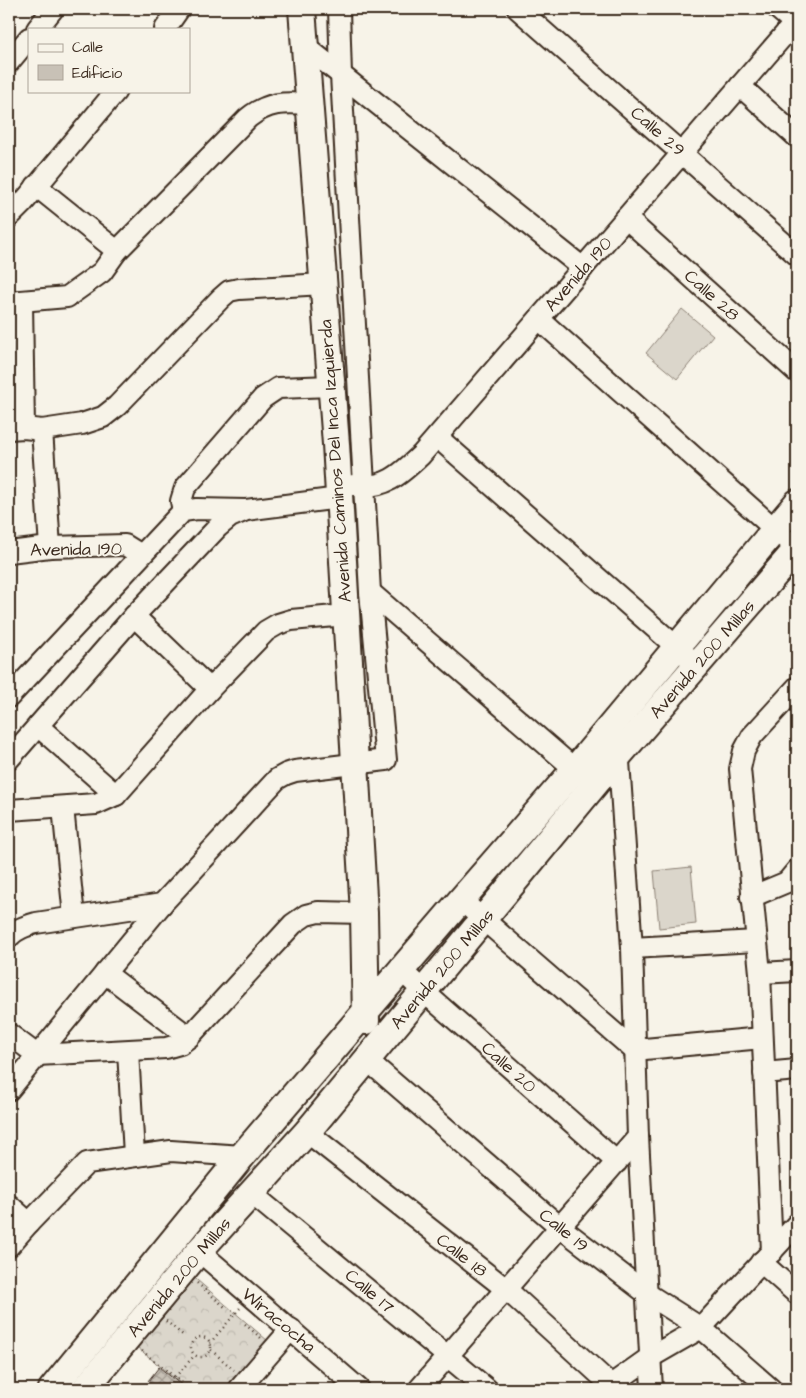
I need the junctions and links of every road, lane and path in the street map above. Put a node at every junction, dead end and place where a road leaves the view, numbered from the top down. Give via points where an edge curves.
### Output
1 (54, 9) edge
2 (180, 9) edge
3 (302, 9) edge
4 (339, 9) edge
5 (518, 9) edge
6 (778, 9) edge
7 (796, 23) edge
8 (38, 28) edge
9 (166, 28) edge
10 (28, 39) edge
11 (305, 46) junction
12 (9, 62) edge
13 (341, 75) junction
14 (740, 86) junction
15 (115, 92) edge
16 (308, 104) junction
17 (797, 137) edge
18 (683, 152) junction
19 (36, 186) junction
20 (9, 217) edge
21 (626, 218) junction
22 (118, 251) junction
23 (797, 255) edge
24 (583, 268) junction
25 (323, 284) junction
26 (16, 302) edge
27 (538, 319) junction
28 (797, 372) edge
29 (331, 386) junction
30 (25, 429) edge
31 (437, 437) junction
32 (365, 487) junction
33 (338, 488) junction
34 (797, 504) edge
35 (246, 510) junction
36 (182, 511) junction
37 (775, 529) junction
38 (50, 547) junction
39 (797, 549) edge
40 (9, 552) edge
41 (141, 555) junction
42 (370, 592) junction
43 (346, 615) junction
44 (134, 616) junction
45 (676, 647) junction
46 (696, 665) junction
47 (797, 687) edge
48 (210, 689) junction
49 (9, 697) edge
50 (616, 720) junction
51 (38, 726) junction
52 (619, 755) junction
53 (9, 759) edge
54 (355, 763) junction
55 (585, 777) junction
56 (116, 795) junction
57 (63, 807) junction
58 (9, 810) edge
59 (797, 870) edge
60 (751, 897) junction
61 (461, 900) junction
62 (162, 904) junction
63 (364, 913) junction
64 (74, 917) junction
65 (484, 920) junction
66 (9, 937) edge
67 (756, 941) junction
68 (632, 948) junction
69 (401, 970) junction
70 (797, 971) edge
71 (106, 973) junction
72 (760, 973) junction
73 (423, 991) junction
74 (366, 1012) junction
75 (9, 1034) edge
76 (190, 1037) junction
77 (762, 1038) junction
78 (634, 1050) junction
79 (128, 1051) junction
80 (37, 1055) junction
81 (366, 1059) junction
82 (797, 1070) edge
83 (764, 1073) junction
84 (9, 1090) edge
85 (307, 1132) junction
86 (638, 1137) junction
87 (134, 1155) junction
88 (242, 1156) junction
89 (617, 1162) junction
90 (251, 1193) junction
91 (9, 1205) edge
92 (29, 1223) junction
93 (797, 1224) edge
94 (560, 1228) junction
95 (9, 1246) edge
96 (198, 1251) junction
97 (767, 1257) junction
98 (190, 1277) dead end
99 (506, 1290) junction
100 (646, 1293) junction
101 (797, 1294) edge
102 (250, 1296) junction
103 (225, 1307) dead end
104 (165, 1319) dead end
105 (701, 1328) junction
106 (291, 1329) junction
107 (184, 1336) dead end
108 (210, 1343) junction
109 (137, 1347) dead end
110 (210, 1350) junction
111 (195, 1355) junction
112 (448, 1356) junction
113 (649, 1358) junction
114 (175, 1377) junction
115 (238, 1381) edge
116 (610, 1387) edge
117 (52, 1389) edge
118 (85, 1389) edge
119 (190, 1389) edge
120 (359, 1389) edge
121 (420, 1389) edge
122 (487, 1389) edge
123 (652, 1389) edge
124 (771, 1389) edge

1 - 8 street
2 - 9 street
3 - 11 main road, Avenida Caminos Del Inca Izquierda
4 - 13 street, Avenida Caminos Del Inca Izquierda
5 - 18 street, Calle 29
6 - 7 street
7 - 14 street, Avenida 190
10 - 12 street
11 - 13 street
11 - 16 main road, Avenida Caminos Del Inca Izquierda
13 - 24 street
13 - 32 street, Avenida Caminos Del Inca Izquierda
14 - 17 street
14 - 18 street, Avenida 190
15 - 19 street
16 - 22 street via 286,102 260,109 248,118
16 - 25 main road, Avenida Caminos Del Inca Izquierda
18 - 21 street, Avenida 190
18 - 23 street, Calle 29
19 - 20 street
19 - 22 street
21 - 24 street, Avenida 190
21 - 28 street, Calle 28
22 - 26 street via 102,272 67,298
24 - 27 street, Avenida 190
25 - 29 main road, Avenida Caminos Del Inca Izquierda
25 - 30 street via 228,292 103,417 82,424
26 - 30 street
27 - 31 street, Avenida 190
27 - 37 street
29 - 33 main road, Avenida Caminos Del Inca Izquierda
29 - 36 street via 278,388 263,398 185,488
30 - 38 street
31 - 32 street, Avenida 190 via 395,478
31 - 45 street
32 - 33 street
32 - 42 street, Avenida Caminos Del Inca Izquierda
33 - 35 street
33 - 43 main road, Avenida Caminos Del Inca Izquierda
34 - 37 main road, Avenida 200 Millas
35 - 36 street
35 - 44 street via 218,527
36 - 41 street
37 - 39 street
37 - 45 main road, Avenida 200 Millas
38 - 40 street, Avenida 190
38 - 41 street, Avenida 190 via 124,545
39 - 46 main road, Avenida 200 Millas
41 - 49 street
42 - 54 street, Avenida Caminos Del Inca Izquierda via 386,760
42 - 55 street
43 - 48 street via 278,624 266,631
43 - 54 main road, Avenida Caminos Del Inca Izquierda
44 - 48 street
44 - 51 street
45 - 46 street
45 - 50 main road, Avenida 200 Millas
46 - 52 main road, Avenida 200 Millas
47 - 60 street via 752,736 740,769
48 - 56 street
50 - 52 street
50 - 55 main road, Avenida 200 Millas
51 - 53 street
51 - 56 street
52 - 55 main road, Avenida 200 Millas
52 - 68 street
54 - 62 street via 295,771 277,779
54 - 63 main road, Avenida Caminos Del Inca Izquierda
55 - 61 main road
55 - 65 main road, Avenida 200 Millas
56 - 57 street via 96,804
57 - 58 street
57 - 64 street
59 - 60 street via 787,882
60 - 67 street
61 - 65 street
61 - 69 main road
62 - 64 street
62 - 71 street
63 - 74 main road, Avenida Caminos Del Inca Izquierda
63 - 76 street via 306,914 293,924
64 - 66 street via 24,926
65 - 73 main road, Avenida 200 Millas
65 - 78 street
67 - 68 street
67 - 72 street
68 - 78 street
69 - 73 street, Calle 20
69 - 74 main road
70 - 72 street
71 - 76 street
71 - 80 street
72 - 77 street
73 - 81 main road, Avenida 200 Millas
73 - 89 street, Calle 20
74 - 81 main road, Avenida Caminos Del Inca Izquierda
74 - 88 main road
75 - 80 street
76 - 79 street via 166,1048
77 - 78 street
77 - 83 street
78 - 86 street
79 - 80 street
79 - 87 street
80 - 84 street
81 - 85 main road, Avenida 200 Millas
81 - 94 street, Calle 19
82 - 83 street
83 - 97 street
85 - 90 main road, Avenida 200 Millas
85 - 99 street, Calle 18
86 - 89 street
86 - 100 street
87 - 88 street via 171,1152
87 - 92 street via 87,1162
88 - 117 main road
89 - 94 street
90 - 96 main road, Avenida 200 Millas
90 - 112 street, Calle 17
91 - 92 street
92 - 95 street
93 - 97 street
94 - 99 street
94 - 100 street, Calle 19
96 - 102 street, Wiracocha
96 - 118 main road, Avenida 200 Millas
97 - 101 street
97 - 105 street
98 - 103 path
99 - 112 street
99 - 116 street, Calle 18
100 - 105 street, Calle 19
100 - 113 street
102 - 106 street, Wiracocha
102 - 108 path
104 - 107 path
105 - 113 street
105 - 124 street, Calle 19
106 - 115 street
106 - 120 street, Wiracocha
108 - 110 path
108 - 111 path via 205,1338 196,1338 191,1345
109 - 114 path
110 - 111 path via 205,1356
110 - 115 path
111 - 114 path
112 - 121 street
112 - 122 street, Calle 17
113 - 116 street
113 - 123 street
114 - 119 path

